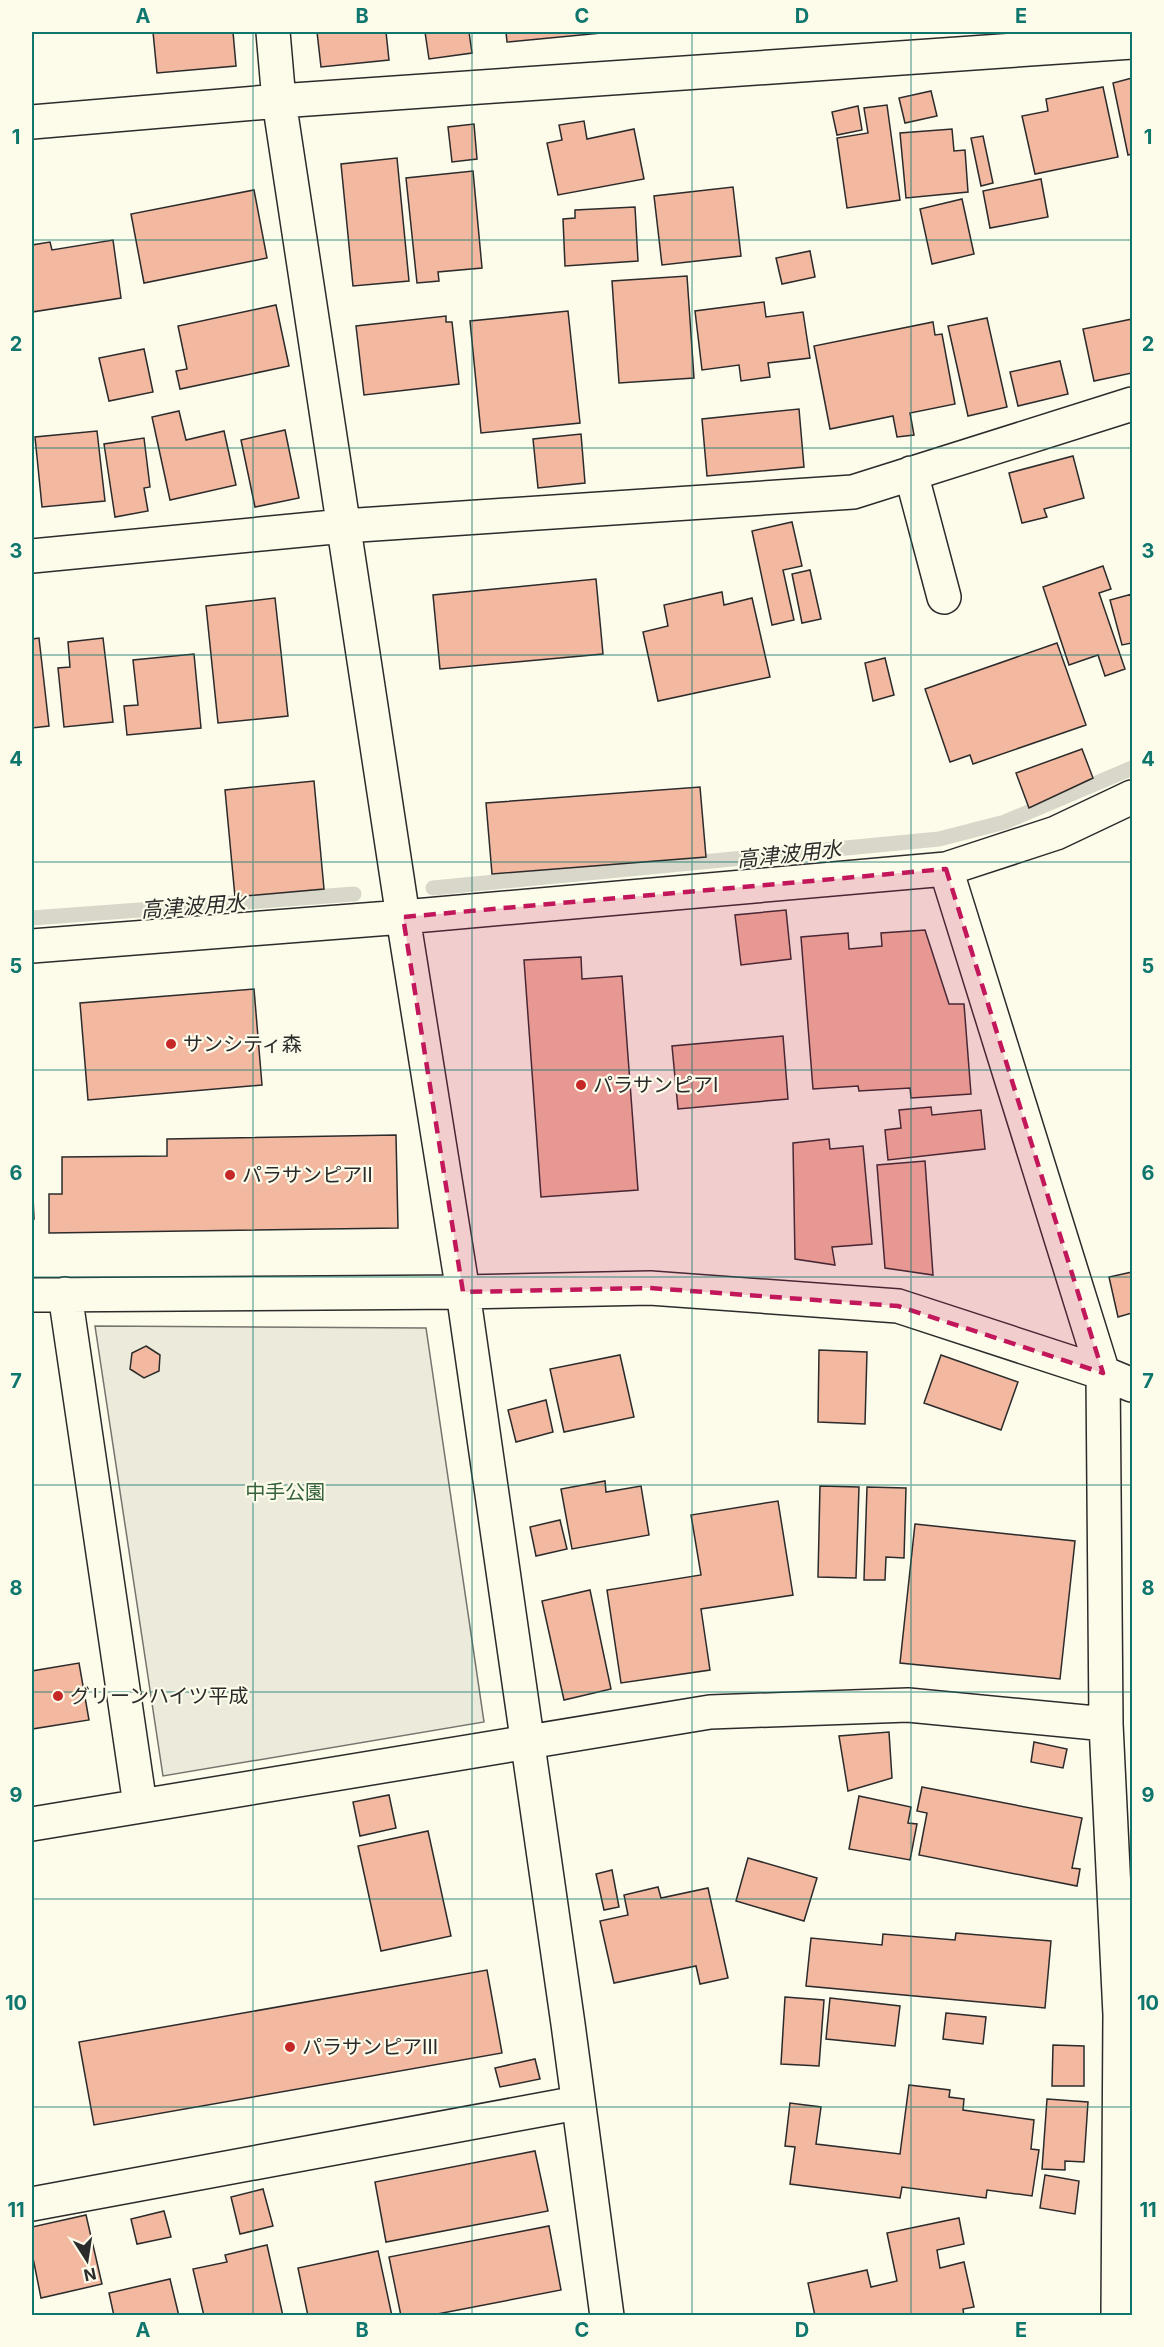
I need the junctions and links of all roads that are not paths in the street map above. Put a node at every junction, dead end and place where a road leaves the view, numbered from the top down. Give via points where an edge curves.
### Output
1 (273, 32) edge
2 (1132, 42) edge
3 (279, 101) junction
4 (32, 122) edge
5 (1132, 404) edge
6 (911, 473) junction
7 (344, 526) junction
8 (32, 555) edge
9 (944, 597) dead end
10 (1132, 797) edge
11 (946, 869) junction
12 (403, 917) junction
13 (32, 946) edge
14 (463, 1292) junction
15 (32, 1294) edge
16 (65, 1294) junction
17 (1118, 1379) edge
18 (1106, 1724) junction
19 (527, 1743) junction
20 (140, 1805) junction
21 (32, 1824) edge
22 (577, 2103) junction
23 (32, 2204) edge
24 (607, 2316) edge
25 (1118, 2316) edge

1 - 3 street
2 - 3 street
3 - 4 street
3 - 7 street
5 - 6 street
6 - 7 street via 853,492
6 - 9 street
7 - 8 street
7 - 12 street
10 - 11 street via 1056,833
11 - 12 street
11 - 17 street
12 - 13 street
12 - 14 street
14 - 16 street
14 - 17 street via 650,1288 898,1306
14 - 19 street
15 - 16 street
16 - 20 street
17 - 18 street
18 - 19 street via 896,1705 710,1712
18 - 25 street via 1120,2015
19 - 20 street
19 - 22 street
20 - 21 street
22 - 23 street
22 - 24 street

